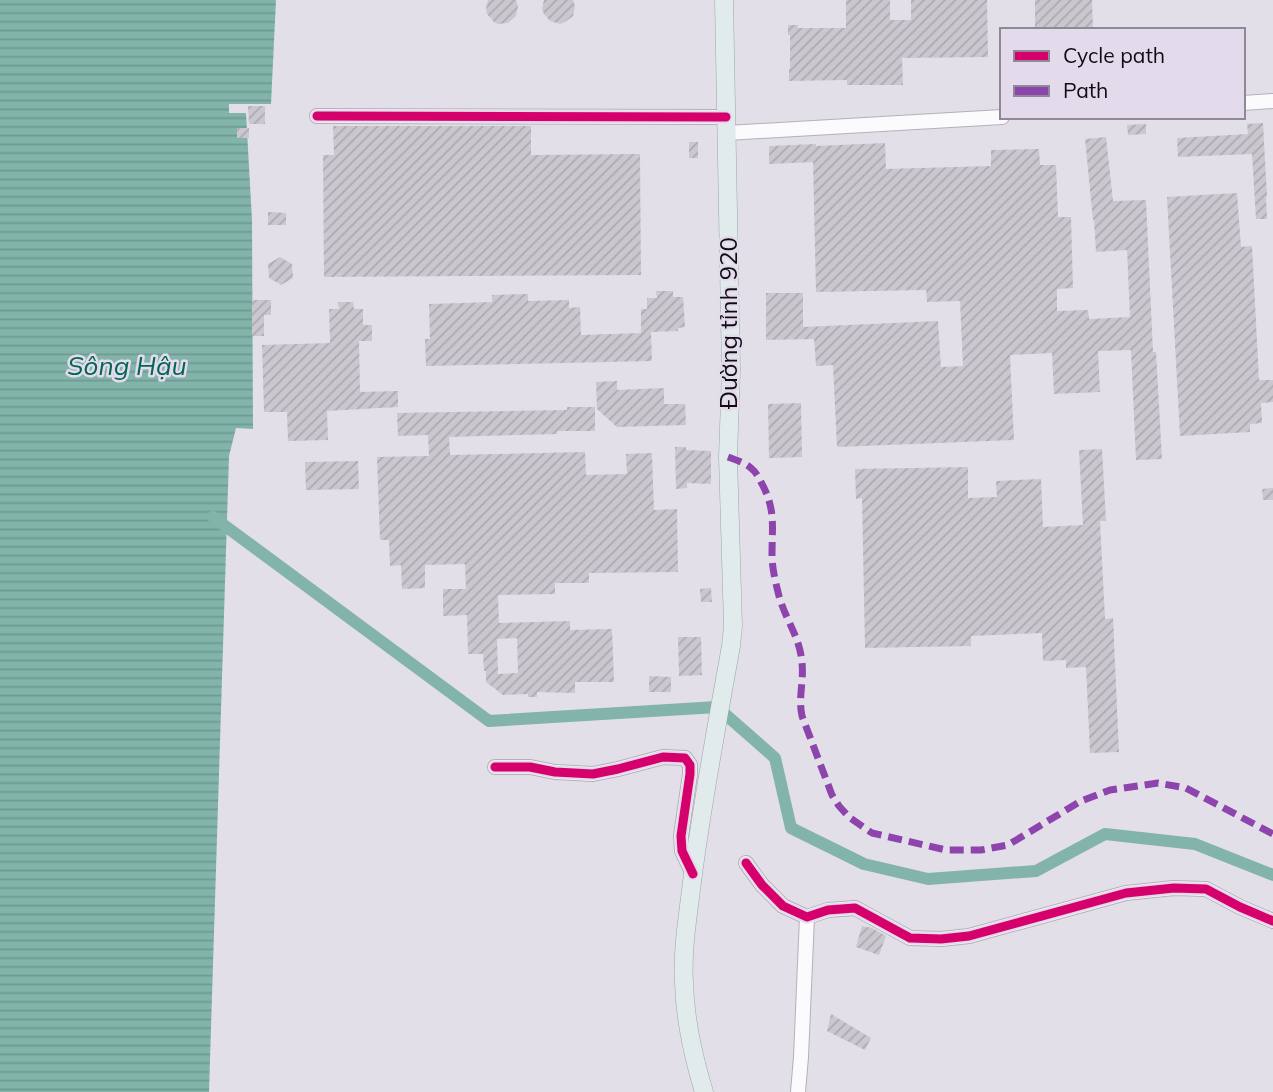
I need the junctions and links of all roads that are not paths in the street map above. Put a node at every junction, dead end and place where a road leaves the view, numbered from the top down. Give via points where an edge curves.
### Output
1 (723, 0) edge
2 (1273, 101) edge
3 (1245, 103) edge
4 (317, 116) dead end
5 (1000, 117) edge
6 (726, 125) junction
7 (495, 767) dead end
8 (746, 863) dead end
9 (693, 874) junction
10 (807, 917) junction
11 (1273, 921) edge
12 (704, 1092) edge
13 (798, 1092) edge

1 - 6 main road, Đường tỉnh 920
2 - 3 street
4 - 6 street
5 - 6 street
6 - 9 main road, Đường tỉnh 920 via 733,626
7 - 9 street via 593,774 663,757 685,758 690,774 682,851
8 - 10 street via 783,906
9 - 12 main road via 684,984 688,1031
10 - 11 street via 855,908 910,938 941,939 969,936 1126,893 1174,888 1206,889
10 - 13 street

